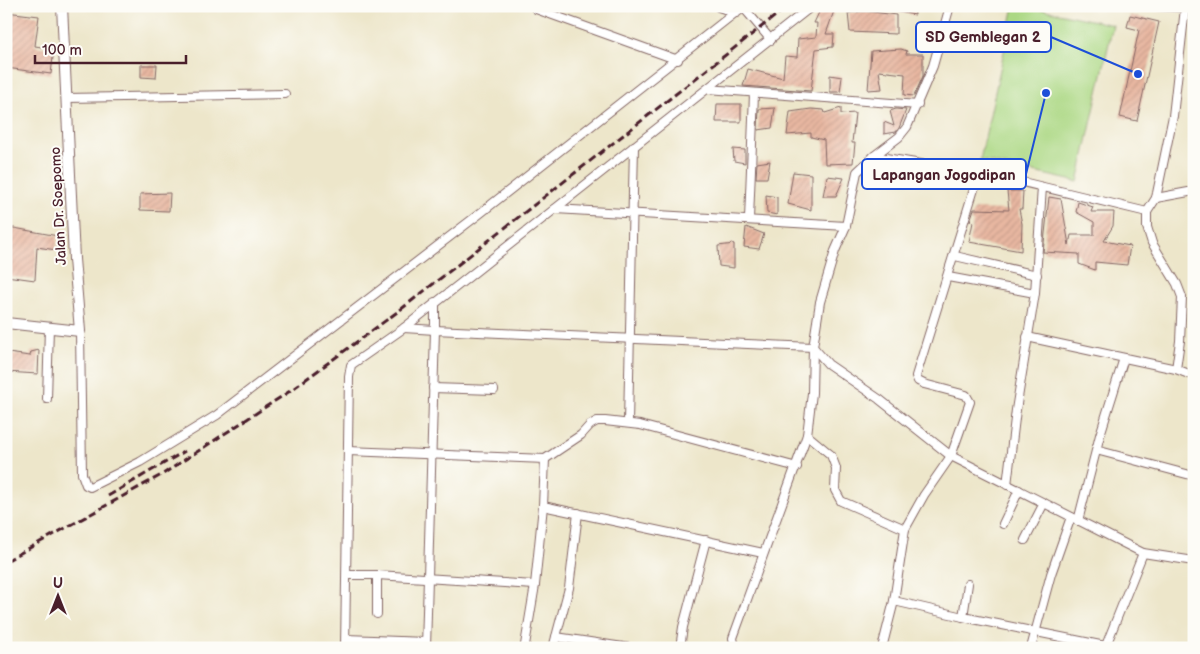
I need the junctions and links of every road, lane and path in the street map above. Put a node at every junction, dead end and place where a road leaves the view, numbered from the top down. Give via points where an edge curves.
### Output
1 (62, 6) edge
2 (719, 6) edge
3 (812, 6) edge
4 (950, 6) edge
5 (1154, 6) edge
6 (741, 8) edge
7 (1185, 8) junction
8 (1194, 8) edge
9 (536, 9) dead end
10 (771, 40) junction
11 (678, 60) junction
12 (708, 89) junction
13 (285, 94) dead end
14 (754, 94) junction
15 (66, 98) junction
16 (918, 105) junction
17 (634, 146) junction
18 (874, 156) junction
19 (979, 173) junction
20 (1042, 187) junction
21 (1194, 192) edge
22 (1156, 198) junction
23 (555, 209) junction
24 (633, 212) junction
25 (1148, 212) junction
26 (749, 219) junction
27 (846, 226) junction
28 (955, 256) junction
29 (1037, 275) junction
30 (948, 277) junction
31 (1035, 293) junction
32 (435, 302) junction
33 (6, 323) edge
34 (48, 326) junction
35 (404, 328) junction
36 (435, 330) junction
37 (80, 331) junction
38 (1027, 337) junction
39 (629, 338) junction
40 (813, 347) junction
41 (1124, 358) junction
42 (1176, 369) junction
43 (1194, 376) edge
44 (433, 388) junction
45 (494, 390) dead end
46 (47, 399) dead end
47 (628, 422) junction
48 (808, 434) junction
49 (1096, 450) junction
50 (348, 451) junction
51 (431, 455) junction
52 (951, 456) junction
53 (545, 459) junction
54 (797, 467) junction
55 (1194, 476) edge
56 (1007, 485) junction
57 (1019, 490) junction
58 (1044, 503) junction
59 (543, 506) junction
60 (578, 513) junction
61 (1075, 519) junction
62 (1003, 524) dead end
63 (905, 529) junction
64 (706, 540) junction
65 (1025, 540) dead end
66 (764, 553) junction
67 (1144, 554) junction
68 (1194, 560) edge
69 (377, 575) junction
70 (347, 576) junction
71 (428, 580) junction
72 (536, 584) junction
73 (968, 584) dead end
74 (894, 600) junction
75 (377, 614) dead end
76 (963, 617) junction
77 (1037, 632) junction
78 (556, 637) junction
79 (346, 639) junction
80 (426, 645) edge
81 (526, 645) dead end
82 (1105, 646) edge
83 (345, 648) edge
84 (554, 648) edge
85 (630, 648) edge
86 (680, 648) edge
87 (735, 648) edge
88 (882, 648) edge
89 (1031, 648) edge
90 (1115, 648) edge

1 - 15 street, Jalan Dr. Soepomo
2 - 6 street
3 - 10 street
4 - 16 street
5 - 7 street
6 - 10 street
6 - 11 street
7 - 8 street
7 - 22 street via 1173,116
9 - 11 street
10 - 12 street
11 - 37 street via 218,415 140,462 90,487 82,474
12 - 14 street
12 - 17 street
13 - 15 street
14 - 16 street
14 - 26 street
15 - 37 street, Jalan Dr. Soepomo
16 - 18 street via 899,137
17 - 23 street
17 - 24 street
18 - 19 street
18 - 27 street via 857,172
19 - 20 street
19 - 28 street
20 - 25 street
20 - 29 street
21 - 22 street
22 - 25 street
23 - 24 street
23 - 32 street
24 - 26 street
24 - 39 street
25 - 42 street via 1147,227 1152,243 1182,297
26 - 27 street
27 - 40 street via 820,302
28 - 29 street
28 - 30 street
29 - 31 street
30 - 31 street
30 - 52 street via 916,376 924,384 969,398
31 - 38 street
32 - 35 street
32 - 36 street
33 - 34 street
34 - 37 street
34 - 46 street
35 - 36 street
35 - 50 street via 355,361 349,371
36 - 39 street
36 - 44 street
38 - 41 street
38 - 56 street
39 - 40 street
39 - 47 street
40 - 48 street
40 - 52 street via 828,364 879,399
41 - 42 street
41 - 49 street
42 - 43 street
44 - 45 street
44 - 51 street
47 - 53 street via 597,421
47 - 54 street
48 - 54 street
48 - 63 street via 831,455 836,468 835,490 841,500
49 - 55 street
49 - 61 street
50 - 51 street
50 - 70 street
51 - 53 street
51 - 71 street
52 - 56 street
52 - 63 street
53 - 59 street
54 - 66 street
56 - 57 street
57 - 58 street
57 - 62 street
58 - 61 street
58 - 65 street
59 - 60 street
59 - 72 street
60 - 64 street
60 - 78 street via 569,588
61 - 67 street
61 - 77 street via 1051,574
63 - 74 street
64 - 66 street
64 - 86 street
66 - 87 street via 733,638
67 - 68 street
67 - 82 street
69 - 70 street
69 - 71 street
69 - 75 street
70 - 79 street
71 - 72 street
71 - 80 street
72 - 81 street
73 - 76 street
74 - 76 street
74 - 88 street
76 - 77 street
77 - 82 street
77 - 89 street
78 - 84 street
78 - 85 street
79 - 80 street
79 - 83 street
82 - 90 street

